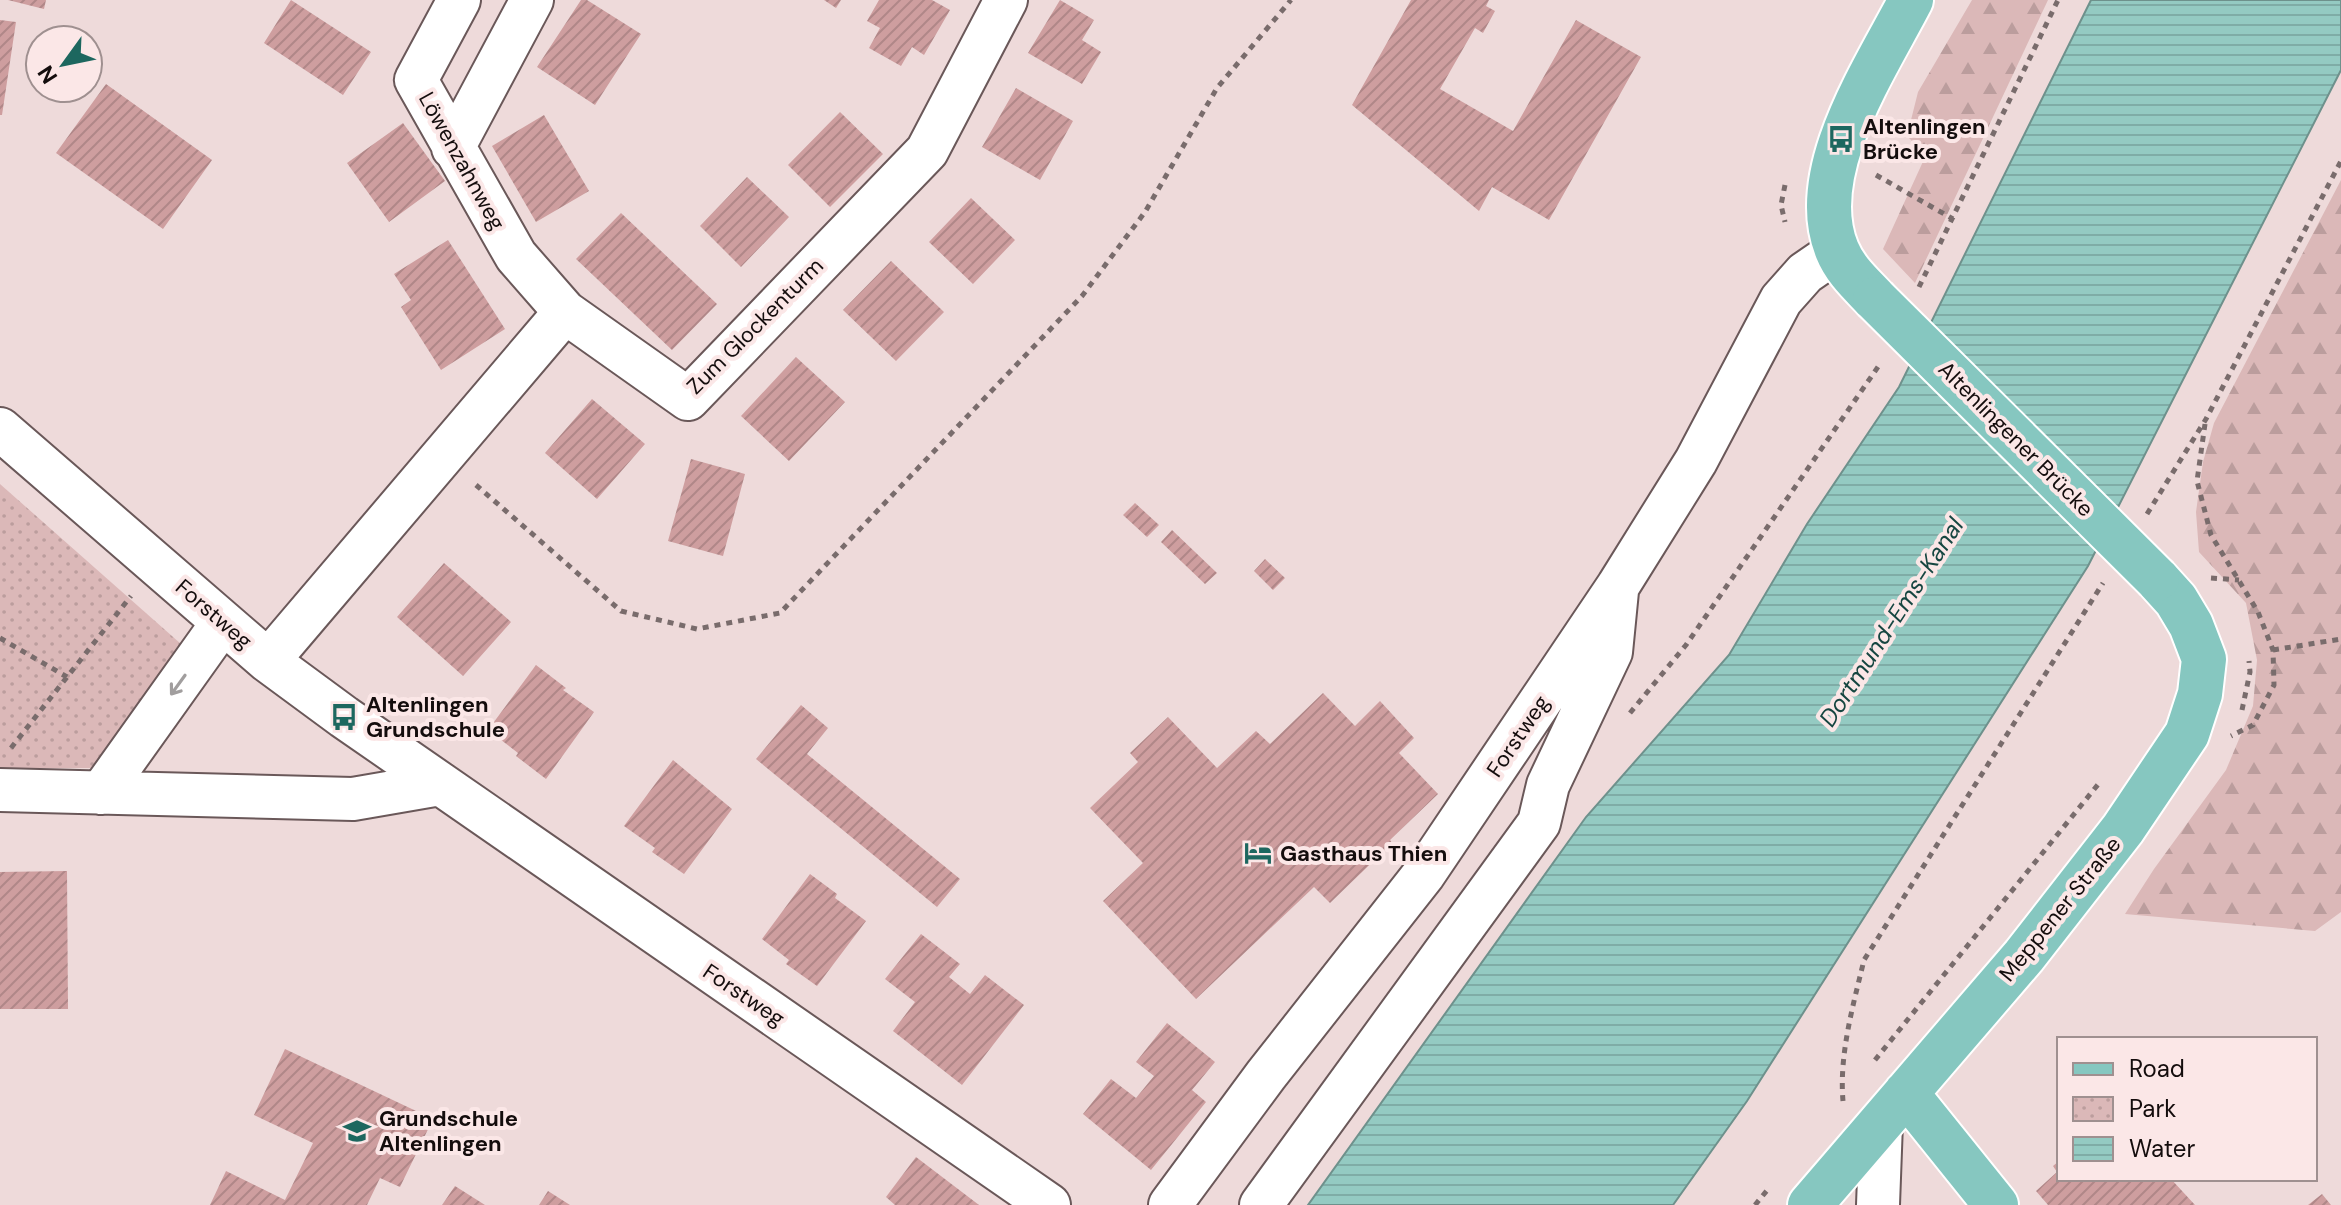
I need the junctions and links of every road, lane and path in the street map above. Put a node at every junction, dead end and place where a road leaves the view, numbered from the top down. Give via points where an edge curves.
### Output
1 (459, 0) edge
2 (532, 0) edge
3 (1006, 0) edge
4 (1291, 0) edge
5 (1911, 0) edge
6 (2058, 0) edge
7 (453, 148) junction
8 (2341, 161) edge
9 (1868, 171) dead end
10 (1953, 219) junction
11 (1837, 251) junction
12 (1894, 300) junction
13 (565, 312) junction
14 (1885, 356) dead end
15 (2206, 419) junction
16 (0, 429) edge
17 (476, 485) dead end
18 (2146, 514) dead end
19 (156, 564) junction
20 (2202, 577) dead end
21 (2157, 579) joint
22 (2239, 580) junction
23 (2104, 581) dead end
24 (1618, 586) junction
25 (223, 622) junction
26 (0, 638) edge
27 (2341, 639) edge
28 (2273, 650) junction
29 (268, 661) junction
30 (67, 677) junction
31 (1627, 716) dead end
32 (2229, 737) dead end
33 (1, 774) edge
34 (2105, 775) dead end
35 (440, 784) junction
36 (101, 793) junction
37 (1872, 1063) dead end
38 (1853, 1088) dead end
39 (1843, 1101) junction
40 (1894, 1108) junction
41 (1833, 1112) dead end
42 (1849, 1161) junction
43 (1774, 1182) dead end
44 (1049, 1205) edge
45 (1170, 1205) edge
46 (1261, 1205) edge
47 (1755, 1205) edge
48 (1810, 1205) edge
49 (1878, 1205) edge
50 (1996, 1205) edge

1 - 7 street, Löwenzahnweg via 416,80
2 - 7 street
3 - 13 street, Zum Glockenturm via 927,151 688,399
4 - 17 path via 1217,88 1145,212 1082,296 780,613 697,629 621,611
5 - 11 main road via 1841,139 1828,217
6 - 10 path
7 - 13 street, Löwenzahnweg via 516,256
8 - 15 path
9 - 10 path
10 - 12 path
11 - 12 main road via 1850,273
11 - 24 street, Forstweg via 1805,273 1781,300 1696,461
12 - 21 main road, Altenlingener Brücke, bridge
13 - 29 street
14 - 31 path via 1686,645
15 - 18 path
15 - 22 path via 2197,481 2211,535
16 - 19 street, Forstweg
19 - 25 street, Forstweg
19 - 30 path
20 - 22 path
21 - 40 main road, Meppener Straße via 2191,625 2204,659 2187,734 2123,829 2024,956
22 - 28 path
23 - 39 path via 1864,960 1843,1062
24 - 45 street, Forstweg via 1424,874
24 - 46 street via 1611,652 1548,785 1539,823
25 - 29 street, Forstweg
25 -> 36 street
26 - 30 path
27 - 28 path
28 - 32 path via 2274,685 2253,725
29 - 35 street, Forstweg
30 - 33 path
33 - 36 street
34 - 37 path
35 - 36 street via 353,799
35 - 44 street, Forstweg
38 - 39 path
39 - 41 path
39 - 42 path
40 - 42 main road, Meppener Straße
40 - 49 street
40 - 50 main road
42 - 48 main road, Meppener Straße
43 - 47 path

